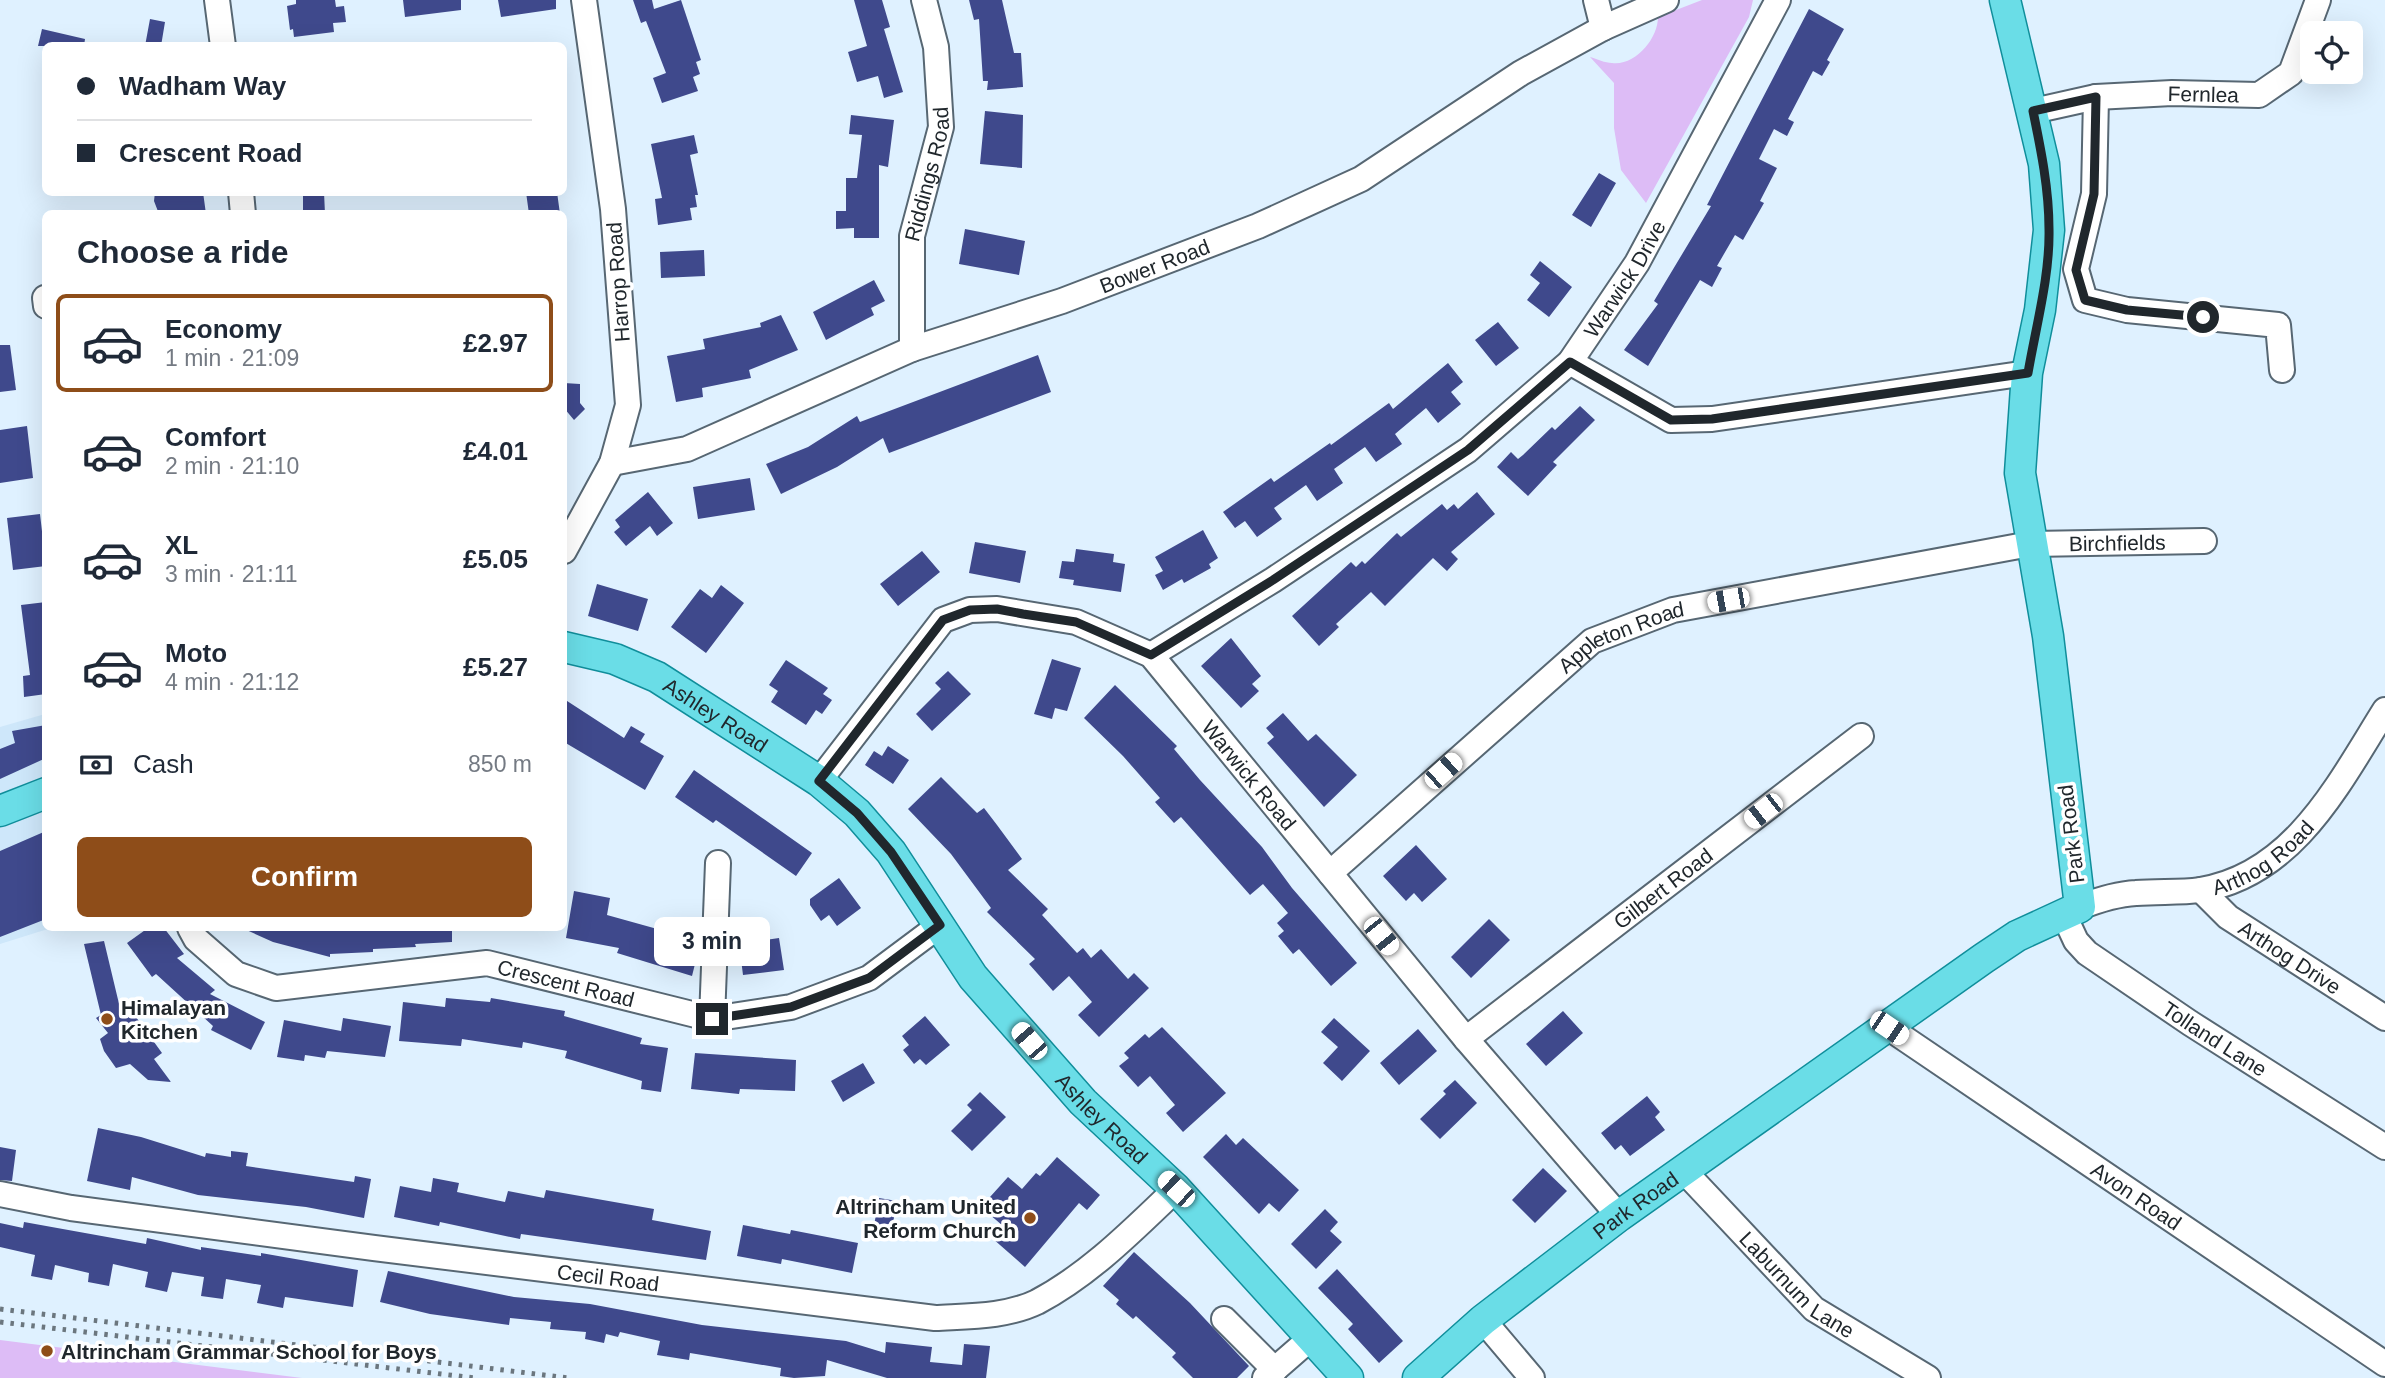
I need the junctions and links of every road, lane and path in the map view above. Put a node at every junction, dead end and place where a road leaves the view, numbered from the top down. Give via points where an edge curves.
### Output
1 (217, 0) edge
2 (584, 0) edge
3 (924, 0) edge
4 (1666, 0) edge
5 (1778, 0) edge
6 (2005, 0) edge
7 (2318, 0) edge
8 (1596, 8) edge
9 (222, 42) edge
10 (2096, 97) junction
11 (2033, 111) junction
12 (912, 349) junction
13 (1570, 362) junction
14 (2282, 370) dead end
15 (2028, 373) junction
16 (611, 463) junction
17 (2204, 541) dead end
18 (2030, 544) junction
19 (567, 545) edge
20 (567, 648) edge
21 (1151, 655) junction
22 (2385, 710) edge
23 (1861, 736) dead end
24 (819, 781) junction
25 (42, 795) edge
26 (0, 811) edge
27 (718, 863) dead end
28 (1330, 873) junction
29 (2201, 890) junction
30 (2071, 910) junction
31 (940, 925) junction
32 (192, 931) edge
33 (2385, 1018) edge
34 (712, 1019) junction
35 (1889, 1028) junction
36 (1466, 1039) junction
37 (2385, 1147) edge
38 (1684, 1171) junction
39 (1176, 1189) junction
40 (0, 1194) edge
41 (1619, 1216) junction
42 (1224, 1319) dead end
43 (1483, 1320) junction
44 (1311, 1338) junction
45 (2385, 1364) edge
46 (1270, 1374) edge
47 (1348, 1378) edge
48 (1418, 1378) edge
49 (1532, 1378) edge
50 (1928, 1378) edge

1 - 9 street
2 - 16 street, Harrop Road via 612,209 628,405
3 - 12 street, Riddings Road via 936,47 941,127 912,236
4 - 8 street, Bower Road
5 - 13 street, Warwick Drive via 1637,263
6 - 11 main road, Park Road
7 - 10 street, Fernlea via 2291,73 2259,95
8 - 12 street, Bower Road via 1521,73 1349,184 1258,226 1074,296
10 - 11 street, Fernlea
10 - 14 street via 2094,194 2076,270 2085,300 2127,310 2278,325
11 - 15 main road, Park Road via 2044,164 2049,230
12 - 16 street, Bower Road via 687,449
13 - 15 street via 1671,420 1712,419
13 - 21 street, Warwick Drive via 1468,450
15 - 18 main road, Park Road via 2020,473
16 - 19 street, Harrop Road
17 - 18 street, Birchfields
18 - 28 street, Appleton Road via 1673,610 1592,641
18 - 30 main road, Park Road via 2048,636
20 - 24 main road, Ashley Road via 615,659 657,677
21 - 24 street, Warwick Road via 1076,622 997,609 970,610 943,620
21 - 28 street, Warwick Road
22 - 29 street, Arthog Road via 2322,807 2289,847 2235,879
23 - 36 street, Gilbert Road
24 - 31 main road, Ashley Road via 857,813 891,852
25 - 26 main road
27 - 34 street
28 - 36 street, Warwick Road
29 - 30 street, Arthog Road via 2135,893
29 - 33 street, Arthog Drive via 2228,917
30 - 35 main road, Park Road via 1984,958
30 - 37 street, Tolland Lane via 2076,941 2087,953
31 - 34 street, Crescent Road via 869,978 791,1007
31 - 39 main road, Ashley Road via 974,977 1083,1102
32 - 34 street, Crescent Road via 236,974 275,988 487,963
35 - 38 main road, Park Road
35 - 45 street, Avon Road
36 - 41 street, Warwick Road
38 - 41 main road, Park Road
38 - 50 street, Laburnum Lane via 1814,1309
39 - 40 street, Cecil Road via 1101,1259 1035,1302 989,1315 935,1318 71,1208
39 - 44 main road, Ashley Road
41 - 43 main road, Park Road
42 - 46 street
43 - 48 main road, Park Road
43 - 49 street
44 - 46 street
44 - 47 main road, Ashley Road

